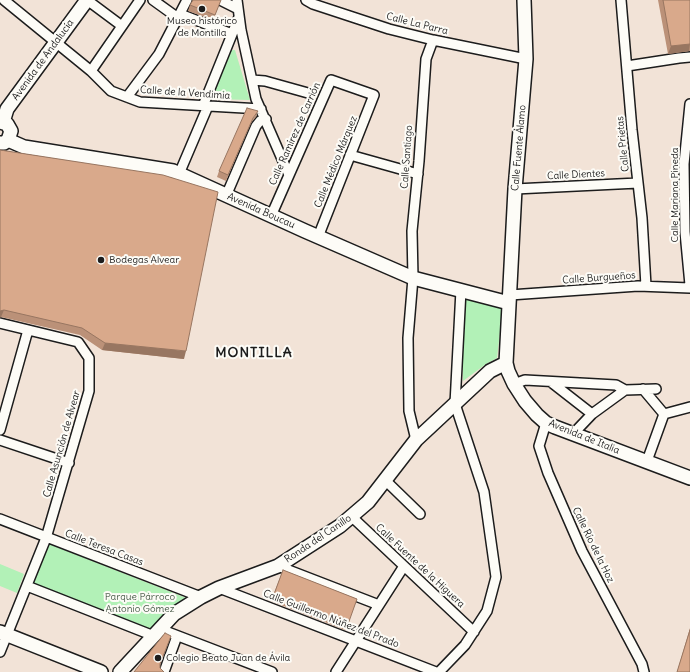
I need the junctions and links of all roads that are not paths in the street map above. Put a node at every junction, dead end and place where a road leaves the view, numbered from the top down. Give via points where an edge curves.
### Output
1 (4, 0) edge
2 (87, 0) edge
3 (140, 0) edge
4 (153, 0) edge
5 (187, 0) edge
6 (220, 0) edge
7 (306, 0) edge
8 (524, 0) edge
9 (621, 0) edge
10 (238, 8) edge
11 (179, 16) junction
12 (122, 26) junction
13 (232, 34) junction
14 (433, 40) junction
15 (56, 42) junction
16 (690, 58) edge
17 (526, 59) junction
18 (627, 66) junction
19 (91, 71) junction
20 (252, 80) junction
21 (308, 94) dead end
22 (374, 95) joint
23 (127, 97) junction
24 (690, 104) edge
25 (206, 106) junction
26 (261, 109) junction
27 (266, 119) junction
28 (1, 122) edge
29 (689, 127) edge
30 (4, 142) edge
31 (350, 155) junction
32 (179, 174) junction
33 (418, 174) junction
34 (687, 174) edge
35 (289, 175) junction
36 (638, 183) junction
37 (515, 189) junction
38 (226, 196) junction
39 (271, 216) junction
40 (318, 237) junction
41 (413, 278) junction
42 (646, 286) junction
43 (690, 287) edge
44 (461, 290) junction
45 (509, 299) junction
46 (0, 323) edge
47 (28, 330) junction
48 (506, 363) junction
49 (551, 382) junction
50 (514, 384) junction
51 (643, 389) junction
52 (656, 389) dead end
53 (625, 390) junction
54 (455, 404) junction
55 (690, 407) edge
56 (592, 414) junction
57 (664, 414) junction
58 (546, 423) junction
59 (0, 430) edge
60 (573, 434) junction
61 (0, 440) edge
62 (416, 440) junction
63 (647, 461) junction
64 (69, 463) junction
65 (690, 478) edge
66 (385, 480) junction
67 (420, 514) dead end
68 (351, 516) junction
69 (0, 519) edge
70 (46, 538) junction
71 (278, 566) junction
72 (404, 566) junction
73 (27, 586) junction
74 (219, 588) junction
75 (201, 597) junction
76 (379, 605) junction
77 (157, 632) junction
78 (474, 632) junction
79 (3, 633) edge
80 (178, 636) junction
81 (357, 641) junction
82 (0, 652) edge
83 (101, 672) edge
84 (120, 672) edge
85 (164, 672) edge
86 (272, 672) edge
87 (336, 672) edge
88 (436, 672) edge
89 (439, 672) edge
90 (644, 672) edge

1 - 15 street, Calle de la Vendimia
2 - 12 street
2 - 15 street, Avenida de Andalucía
3 - 12 street
4 - 11 street
5 - 11 street
6 - 10 street
7 - 14 street, Calle La Parra via 389,29
8 - 17 street, Calle Fuente Álamo
9 - 18 street, Calle Prietas
10 - 13 street
10 - 20 street
11 - 13 street
11 - 23 street via 159,54
12 - 19 street
13 - 25 street
14 - 17 street, Calle La Parra
14 - 33 street, Calle Santiago via 426,59
15 - 19 street, Calle de la Vendimia
15 - 28 street, Avenida de Andalucía via 7,109
16 - 18 street
17 - 37 street, Calle Fuente Álamo
18 - 36 street, Calle Prietas
19 - 23 street, Calle de la Vendimia via 111,91
20 - 21 street via 265,80
20 - 26 street
22 - 31 street, Calle Médico Márquez
22 - 35 street, Calle Ramírez de Carrión via 331,80
23 - 25 street, Calle de la Vendimia via 140,102
24 - 29 street, Calle Mariana Pineda
25 - 26 street, Calle de la Vendimia
25 - 32 street
26 - 27 street
27 - 35 street
27 - 38 street via 256,126
28 - 30 street via 7,124 11,131
29 - 34 street, Calle Mariana Pineda
30 - 32 street, Avenida Boucau
31 - 33 street
31 - 40 street, Calle Médico Márquez
32 - 38 street, Avenida Boucau
33 - 41 street, Calle Santiago via 412,231
34 - 43 street, Calle Mariana Pineda via 685,232
35 - 39 street, Calle Ramírez de Carrión
36 - 37 street, Calle Dientes
36 - 42 street, Calle Prietas
37 - 45 street, Calle Fuente Álamo
38 - 39 street, Avenida Boucau
39 - 40 street, Avenida Boucau
40 - 41 street, Avenida Boucau
41 - 44 street, Avenida Boucau
41 - 62 street, Calle Santiago via 408,338 409,411
42 - 43 street, Calle Burgueños
42 - 45 street, Calle Burgueños
44 - 45 street, Avenida Boucau
44 - 54 street
45 - 48 street, Avenida de Italia
46 - 47 street, Calle Asunción de Alvear
47 - 59 street
47 - 64 street, Calle Asunción de Alvear via 78,342 90,358 89,391
48 - 50 street, Avenida de Italia
48 - 54 street, Ronda del Canillo via 490,371
49 - 50 street via 526,380
49 - 53 street via 616,385
49 - 56 street
50 - 58 street, Avenida de Italia via 525,401
51 - 52 street
51 - 53 street
51 - 57 street
53 - 56 street
54 - 62 street, Ronda del Canillo
54 - 78 street via 484,492 496,577 487,611
55 - 57 street
56 - 60 street
57 - 63 street
58 - 60 street, Avenida de Italia
58 - 90 street, Calle Río de la Hoz via 539,446 548,473 582,551
60 - 63 street, Avenida de Italia
61 - 64 street
62 - 66 street, Ronda del Canillo
63 - 65 street, Avenida de Italia
64 - 70 street, Calle Asunción de Alvear
66 - 67 street
66 - 68 street, Ronda del Canillo via 368,502
68 - 71 street, Ronda del Canillo via 340,526
68 - 72 street, Calle Fuente de la Higuera
69 - 70 street, Calle Teresa Casas
70 - 73 street, Calle Asunción de Alvear
70 - 75 street, Calle Teresa Casas
71 - 74 street, Ronda del Canillo
71 - 76 street
72 - 76 street
72 - 78 street, Calle Fuente de la Higuera
73 - 77 street
73 - 79 street, Calle Asunción de Alvear
74 - 75 street, Ronda del Canillo
74 - 81 street, Calle Guillermo Núñez del Prado
75 - 77 street, Ronda del Canillo via 174,614
76 - 81 street
77 - 80 street
77 - 84 street, Ronda del Canillo
78 - 89 street via 466,645
79 - 82 street, Calle Asunción de Alvear
79 - 83 street
80 - 85 street
80 - 86 street
81 - 87 street
81 - 88 street, Calle Guillermo Núñez del Prado

